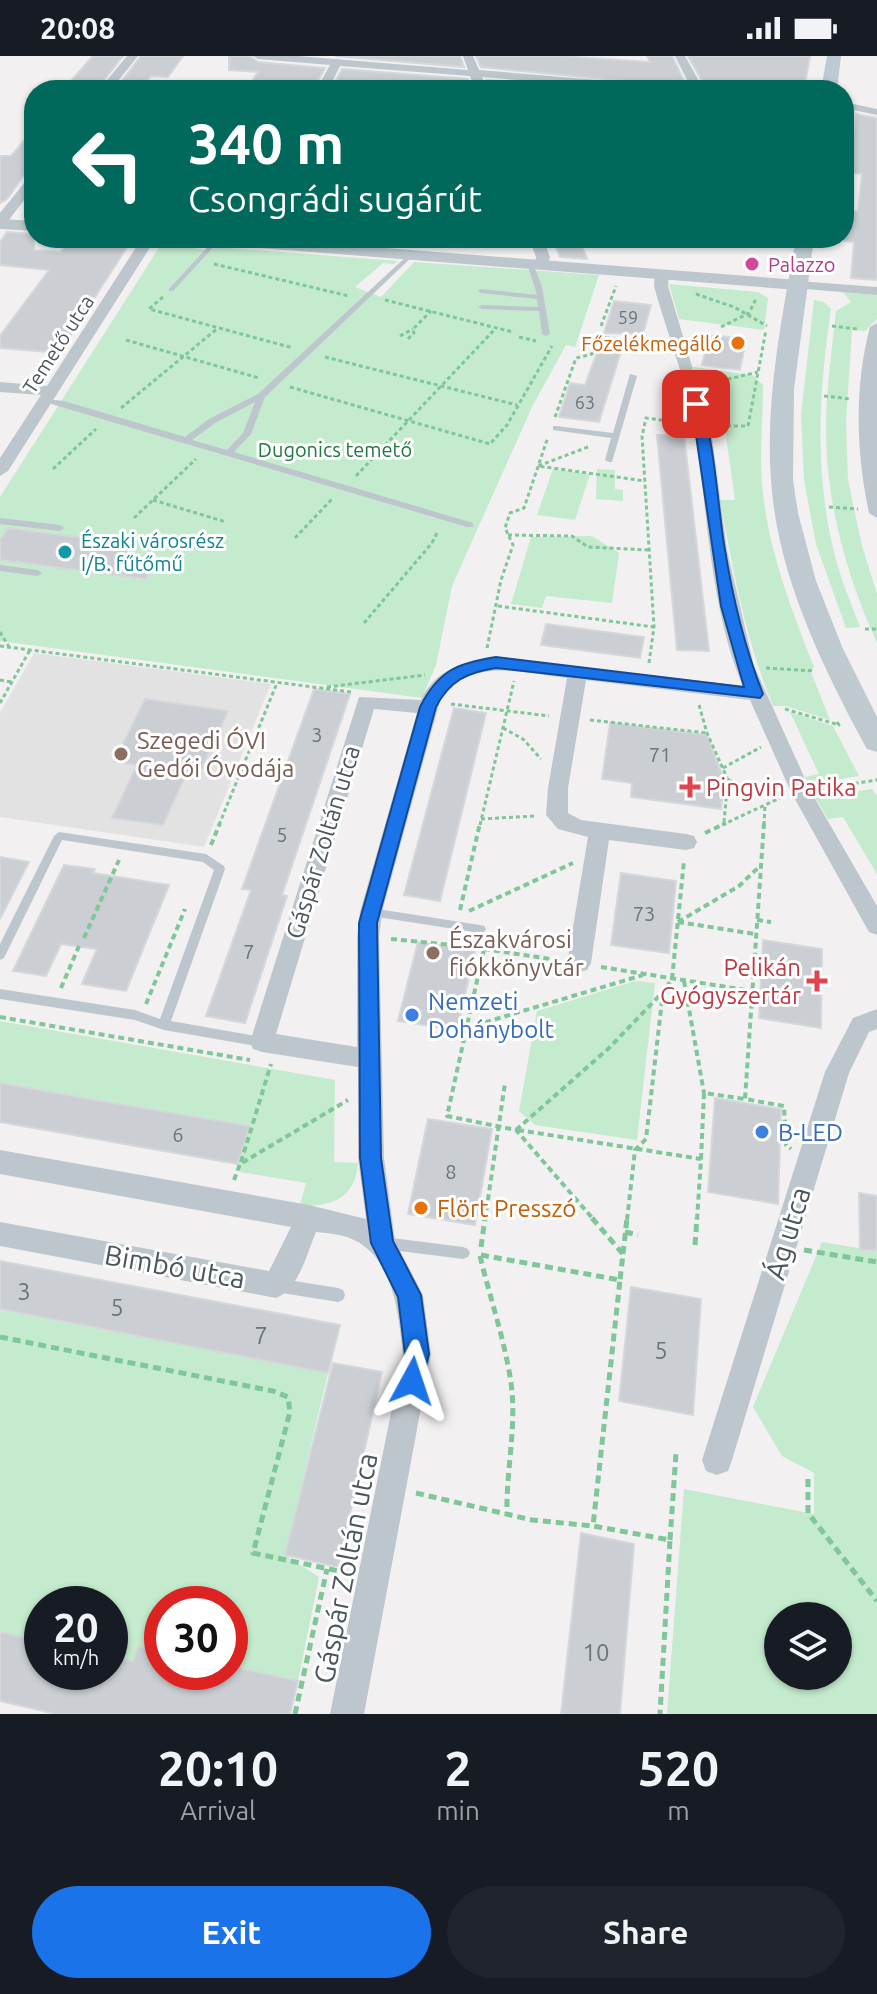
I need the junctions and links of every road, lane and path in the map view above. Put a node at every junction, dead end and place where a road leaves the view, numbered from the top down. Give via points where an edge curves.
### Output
1 (133, 56) edge
2 (258, 56) edge
3 (468, 56) edge
4 (680, 56) edge
5 (834, 56) edge
6 (337, 62) junction
7 (474, 73) junction
8 (113, 80) edge
9 (327, 80) edge
10 (477, 80) edge
11 (559, 80) edge
12 (693, 80) edge
13 (830, 80) edge
14 (854, 107) edge
15 (877, 112) edge
16 (24, 192) edge
17 (0, 223) edge
18 (24, 225) edge
19 (143, 248) edge
20 (210, 248) edge
21 (338, 248) edge
22 (540, 248) edge
23 (804, 248) edge
24 (412, 254) junction
25 (198, 261) junction
26 (536, 263) junction
27 (662, 274) junction
28 (618, 280) dead end
29 (798, 285) junction
30 (171, 290) dead end
31 (481, 291) dead end
32 (877, 291) edge
33 (695, 294) dead end
34 (761, 296) dead end
35 (365, 297) junction
36 (540, 297) junction
37 (482, 307) dead end
38 (542, 309) junction
39 (431, 311) junction
40 (747, 314) junction
41 (769, 314) dead end
42 (767, 326) junction
43 (832, 326) dead end
44 (721, 327) dead end
45 (218, 328) dead end
46 (496, 328) junction
47 (413, 329) junction
48 (876, 329) edge
49 (513, 332) dead end
50 (546, 334) dead end
51 (400, 336) dead end
52 (519, 337) dead end
53 (598, 337) junction
54 (408, 339) dead end
55 (126, 340) dead end
56 (680, 347) junction
57 (183, 357) junction
58 (758, 372) junction
59 (633, 376) dead end
60 (275, 383) junction
61 (690, 383) junction
62 (0, 387) edge
63 (48, 396) junction
64 (261, 396) junction
65 (110, 417) junction
66 (408, 420) junction
67 (702, 425) junction
68 (556, 428) dead end
69 (616, 436) junction
70 (188, 439) junction
71 (209, 446) junction
72 (230, 452) junction
73 (609, 460) dead end
74 (538, 466) junction
75 (53, 469) dead end
76 (0, 471) edge
77 (645, 481) junction
78 (345, 487) junction
79 (153, 500) junction
80 (829, 507) dead end
81 (876, 507) edge
82 (134, 518) dead end
83 (445, 518) junction
84 (0, 521) edge
85 (226, 522) dead end
86 (470, 525) dead end
87 (60, 528) dead end
88 (508, 535) junction
89 (295, 538) dead end
90 (649, 550) junction
91 (0, 568) edge
92 (38, 573) dead end
93 (498, 606) junction
94 (364, 623) dead end
95 (654, 627) junction
96 (865, 629) dead end
97 (877, 629) edge
98 (0, 632) edge
99 (0, 646) edge
100 (9, 647) junction
101 (30, 650) junction
102 (485, 664) junction
103 (519, 664) junction
104 (744, 666) junction
105 (578, 671) junction
106 (455, 674) junction
107 (0, 680) edge
108 (647, 680) junction
109 (12, 682) junction
110 (820, 684) dead end
111 (697, 687) junction
112 (325, 688) junction
113 (355, 692) dead end
114 (758, 702) junction
115 (0, 703) edge
116 (429, 705) junction
117 (507, 711) junction
118 (832, 711) dead end
119 (569, 719) junction
120 (503, 728) junction
121 (707, 733) junction
122 (877, 742) edge
123 (779, 746) junction
124 (723, 768) junction
125 (728, 780) junction
126 (877, 780) edge
127 (558, 788) junction
128 (792, 794) junction
129 (765, 804) junction
130 (557, 815) junction
131 (481, 819) junction
132 (724, 824) junction
133 (599, 841) junction
134 (686, 842) junction
135 (125, 846) junction
136 (761, 865) junction
137 (371, 912) junction
138 (757, 920) junction
139 (678, 922) junction
140 (771, 922) dead end
141 (457, 926) junction
142 (877, 926) edge
143 (480, 929) dead end
144 (755, 934) junction
145 (368, 937) junction
146 (84, 938) dead end
147 (452, 945) junction
148 (79, 946) dead end
149 (484, 949) junction
150 (0, 955) edge
151 (579, 963) junction
152 (645, 974) junction
153 (672, 979) junction
154 (684, 981) junction
155 (752, 991) junction
156 (663, 992) junction
157 (0, 994) edge
158 (54, 1002) junction
159 (0, 1017) edge
160 (877, 1019) edge
161 (164, 1025) junction
162 (466, 1028) junction
163 (259, 1052) junction
164 (370, 1059) junction
165 (285, 1066) dead end
166 (505, 1083) dead end
167 (371, 1086) junction
168 (704, 1093) junction
169 (745, 1099) junction
170 (498, 1126) junction
171 (516, 1130) junction
172 (635, 1150) junction
173 (701, 1159) junction
174 (809, 1161) junction
175 (0, 1162) edge
176 (240, 1164) junction
177 (231, 1188) dead end
178 (309, 1217) junction
179 (625, 1232) junction
180 (0, 1234) edge
181 (638, 1235) dead end
182 (382, 1243) junction
183 (695, 1245) dead end
184 (783, 1246) junction
185 (463, 1253) joint
186 (623, 1254) junction
187 (480, 1255) junction
188 (877, 1262) edge
189 (620, 1280) junction
190 (276, 1285) junction
191 (338, 1295) dead end
192 (0, 1337) edge
193 (676, 1453) dead end
194 (717, 1460) dead end
195 (808, 1479) dead end
196 (392, 1487) junction
197 (507, 1513) junction
198 (593, 1526) junction
199 (670, 1540) junction
200 (327, 1569) junction
201 (374, 1579) junction
202 (877, 1601) edge
203 (295, 1714) edge
204 (347, 1714) edge
205 (660, 1714) edge

1 - 8 street
2 - 6 street
3 - 7 street
4 - 12 street
5 - 13 main road
6 - 7 street
6 - 9 street
7 - 10 street
7 - 11 street
14 - 15 street
16 - 17 street
17 - 18 street
19 - 63 street, Temető utca
20 - 25 lane
21 - 24 street
22 - 26 street via 543,257
23 - 29 main road
24 - 26 street
24 - 35 lane
25 - 30 lane
25 - 35 path
26 - 27 street
26 - 36 lane
27 - 29 street
27 - 56 street
28 - 53 path
29 - 32 street
29 - 122 main road via 781,401 787,517 825,636
31 - 36 lane
33 - 40 path
34 - 40 path
35 - 39 path
35 - 60 lane
36 - 38 lane
37 - 38 lane
38 - 50 lane
39 - 46 path
39 - 47 path
40 - 42 path
40 - 44 path
41 - 42 path
42 - 58 path
43 - 48 path
45 - 57 path
46 - 49 path
46 - 66 path
47 - 51 path
47 - 54 path
48 - 81 street via 868,404
52 - 66 path via 554,346 490,444
53 - 56 lane
53 - 74 path via 592,354 576,358
55 - 57 path
56 - 61 street
57 - 60 path
57 - 65 path
58 - 61 path via 714,384
58 - 67 path via 748,426
59 - 69 lane
60 - 64 lane
60 - 66 path
61 - 67 street
62 - 63 street
63 - 65 lane
63 - 76 street, Temető utca
64 - 70 lane
64 - 72 lane via 247,434
65 - 70 lane
65 - 75 path
66 - 78 path
67 - 77 path via 646,418
67 - 104 street via 718,550
68 - 69 lane
69 - 73 lane
69 - 74 path
70 - 71 lane
71 - 72 lane
71 - 79 path
72 - 78 lane
74 - 77 path
74 - 88 path via 524,508 510,513
77 - 90 path
78 - 83 lane
78 - 89 path
79 - 82 path
79 - 85 path
80 - 81 path
83 - 86 lane
83 - 94 path via 432,543
84 - 87 lane
88 - 90 path via 572,536 588,547
88 - 93 path via 513,545
90 - 95 path
91 - 92 lane
93 - 95 path
93 - 102 path
95 - 108 path
96 - 97 path
98 - 100 path
99 - 100 path
100 - 101 path
101 - 109 path
101 - 112 path
102 - 103 street, Gáspár Zoltán utca
102 - 106 street, Gáspár Zoltán utca
103 - 105 street, Gáspár Zoltán utca
103 - 117 path
104 - 110 path via 814,671
104 - 114 street
105 - 108 street, Gáspár Zoltán utca
105 - 119 street
106 - 112 path
106 - 116 street, Gáspár Zoltán utca via 437,688
107 - 109 path
108 - 111 street, Gáspár Zoltán utca
109 - 115 path
111 - 114 street, Gáspár Zoltán utca
111 - 121 path
112 - 113 path
114 - 118 path via 839,725
114 - 123 street
116 - 117 path
116 - 137 street, Gáspár Zoltán utca
116 - 163 street, Gáspár Zoltán utca via 366,702
117 - 119 path
117 - 120 path
119 - 121 path
119 - 127 street
120 - 127 path via 539,756
120 - 131 path
121 - 124 path
123 - 124 path via 758,747
123 - 128 street
124 - 125 path
125 - 128 path
125 - 132 path
126 - 128 path
127 - 130 street
128 - 129 path
128 - 142 street
129 - 132 path
129 - 136 path
130 - 131 path
130 - 133 street
131 - 133 path via 459,915
132 - 134 path
133 - 134 street
133 - 151 street
134 - 139 path
135 - 146 path
135 - 150 lane via 59,836
135 - 161 lane via 206,858 220,869
136 - 138 path
136 - 139 path via 739,886
137 - 141 lane
137 - 145 street, Gáspár Zoltán utca
138 - 140 path
138 - 144 path
139 - 144 path
139 - 153 path
141 - 143 lane
141 - 147 path
144 - 155 path
145 - 147 path
145 - 164 street, Gáspár Zoltán utca
147 - 149 path
148 - 158 path
149 - 151 path
149 - 162 path
151 - 152 path
152 - 153 path
152 - 162 path
153 - 154 path
153 - 156 path
154 - 155 path
154 - 168 path
155 - 169 path
156 - 171 path
156 - 172 path via 646,1139
157 - 158 lane
158 - 161 lane
159 - 163 path
160 - 174 street, Ág utca via 861,1025 837,1072
161 - 163 lane
162 - 170 path via 447,1116
163 - 164 street
164 - 167 street, Gáspár Zoltán utca
165 - 176 path via 271,1064
166 - 170 path
167 - 176 path
167 - 182 street, Gáspár Zoltán utca via 371,1158
168 - 169 path
168 - 173 path
169 - 174 path via 784,1106 786,1145
170 - 171 path
170 - 187 path
171 - 172 path
171 - 186 path
172 - 173 path
172 - 179 path
173 - 183 path
174 - 184 street, Ág utca
175 - 178 street
176 - 177 path
178 - 182 street via 353,1226
178 - 190 street, Bimbó utca
179 - 181 path
179 - 186 path
180 - 190 street, Bimbó utca
182 - 185 lane
182 - 196 street, Gáspár Zoltán utca via 409,1295 417,1354
184 - 188 path
184 - 194 street, Ág utca
185 - 187 path
186 - 189 path
187 - 189 path
187 - 197 path via 511,1383
189 - 198 path
190 - 191 lane
192 - 200 path via 288,1397 290,1412 253,1553
193 - 199 path
195 - 202 path via 808,1513
196 - 197 path
196 - 201 street, Gáspár Zoltán utca
197 - 198 path
198 - 199 path
199 - 205 path
200 - 201 path
200 - 203 path
201 - 204 street, Gáspár Zoltán utca

